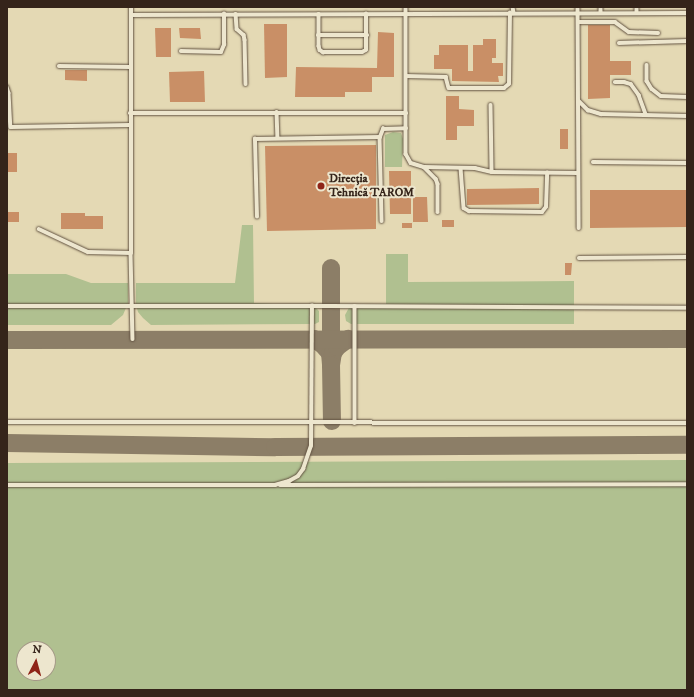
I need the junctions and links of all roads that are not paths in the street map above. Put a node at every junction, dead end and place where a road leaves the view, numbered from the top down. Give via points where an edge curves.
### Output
1 (131, 7) edge
2 (406, 7) edge
3 (513, 7) edge
4 (578, 7) edge
5 (601, 7) edge
6 (637, 7) edge
7 (512, 13) junction
8 (578, 13) junction
9 (601, 13) junction
10 (637, 13) junction
11 (687, 13) edge
12 (224, 14) junction
13 (236, 14) junction
14 (318, 14) junction
15 (366, 14) junction
16 (406, 14) junction
17 (131, 15) junction
18 (578, 22) junction
19 (658, 33) dead end
20 (318, 35) junction
21 (367, 35) junction
22 (687, 42) edge
23 (619, 43) dead end
24 (181, 51) dead end
25 (647, 65) dead end
26 (59, 66) dead end
27 (130, 67) junction
28 (406, 76) junction
29 (614, 82) dead end
30 (246, 84) dead end
31 (7, 87) edge
32 (687, 97) edge
33 (578, 100) junction
34 (491, 105) dead end
35 (277, 112) junction
36 (130, 113) junction
37 (406, 113) junction
38 (646, 114) junction
39 (687, 116) edge
40 (130, 125) junction
41 (9, 127) edge
42 (406, 128) junction
43 (380, 137) junction
44 (278, 138) junction
45 (594, 162) dead end
46 (687, 163) edge
47 (424, 167) junction
48 (461, 168) junction
49 (492, 172) junction
50 (547, 173) junction
51 (578, 173) junction
52 (438, 212) dead end
53 (257, 217) dead end
54 (382, 221) dead end
55 (579, 228) dead end
56 (39, 229) dead end
57 (131, 253) junction
58 (687, 257) edge
59 (579, 258) dead end
60 (7, 306) edge
61 (132, 306) junction
62 (312, 306) junction
63 (355, 306) junction
64 (687, 308) edge
65 (133, 339) dead end
66 (7, 422) edge
67 (311, 423) junction
68 (355, 423) junction
69 (687, 423) edge
70 (687, 484) edge
71 (275, 485) junction
72 (7, 486) edge

1 - 17 lane
2 - 16 lane
3 - 7 lane
4 - 8 lane
5 - 9 lane
6 - 10 lane
7 - 8 lane
7 - 16 lane
7 - 28 lane via 510,84 504,88 449,88 446,77
8 - 9 lane
8 - 18 lane
9 - 10 lane
10 - 11 lane
12 - 13 lane
12 - 17 lane
12 - 24 lane via 224,45 221,52
13 - 14 lane
13 - 30 lane via 238,30 244,35 245,40
14 - 15 lane
14 - 20 lane
15 - 16 lane
15 - 21 lane
16 - 28 lane
17 - 27 lane
18 - 19 lane via 615,22 629,32
18 - 33 lane
20 - 21 lane
20 - 21 lane via 320,50 324,52 362,52 366,50
22 - 23 lane
25 - 32 lane via 647,81 652,89 661,96
26 - 27 lane
27 - 36 lane
28 - 37 lane
29 - 38 lane via 631,84 639,95
31 - 41 lane
33 - 38 lane via 588,110 601,114
33 - 51 lane
34 - 49 lane
35 - 36 lane
35 - 37 lane
35 - 44 lane
36 - 40 lane
37 - 42 lane
38 - 39 lane
40 - 41 lane
40 - 57 lane
42 - 43 lane via 383,129
42 - 47 lane via 408,158 411,163
43 - 44 lane
43 - 54 lane
44 - 53 lane via 255,139
45 - 46 lane
47 - 48 lane
47 - 52 lane via 438,184
48 - 49 lane
48 - 50 lane via 464,208 469,211 542,212 546,207
49 - 50 lane
50 - 51 lane
51 - 55 lane
56 - 57 lane via 88,252
57 - 61 lane
58 - 59 lane
60 - 61 lane
61 - 62 lane
61 - 65 lane
62 - 63 lane
62 - 67 lane
63 - 64 lane
63 - 68 lane
66 - 67 lane
67 - 68 lane
67 - 71 lane via 311,446 303,469 298,476
68 - 69 lane
70 - 71 lane
71 - 72 lane

